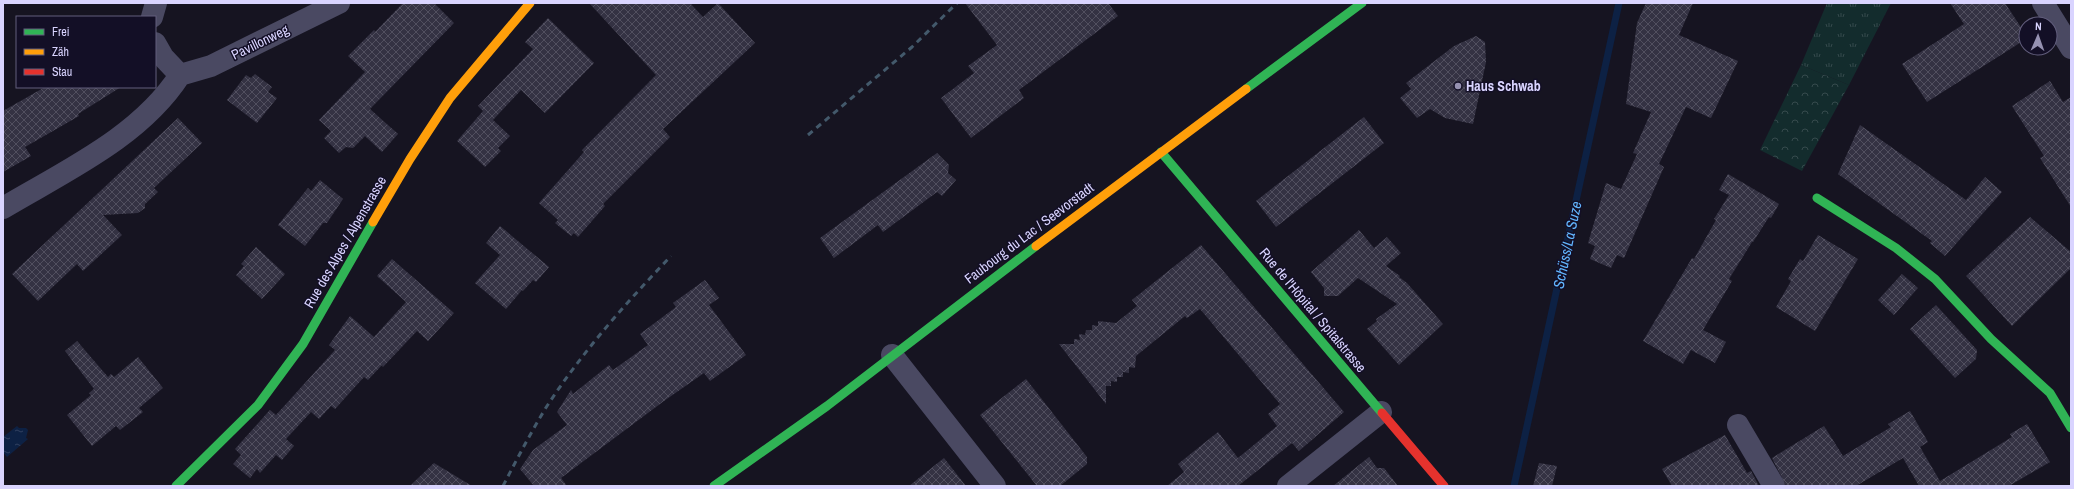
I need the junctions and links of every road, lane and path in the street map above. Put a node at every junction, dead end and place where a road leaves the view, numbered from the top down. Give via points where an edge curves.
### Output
1 (156, 3) edge
2 (339, 3) edge
3 (530, 3) edge
4 (1362, 3) edge
5 (2043, 3) edge
6 (152, 16) edge
7 (2065, 25) edge
8 (156, 45) edge
9 (2071, 48) edge
10 (180, 75) junction
11 (1161, 152) junction
12 (1817, 198) dead end
13 (3, 208) edge
14 (892, 355) junction
15 (1381, 412) junction
16 (1738, 425) dead end
17 (2071, 428) edge
18 (722, 484) edge
19 (176, 486) edge
20 (994, 486) edge
21 (1288, 486) edge
22 (1444, 486) edge
23 (1774, 486) edge

1 - 6 street
2 - 10 street, Pavillonweg via 211,66
3 - 19 street, Rue des Alpes / Alpenstrasse via 442,110 410,158 302,344 258,406
4 - 11 street, Faubourg du Lac / Seevorstadt
5 - 7 street
7 - 9 street
8 - 10 street via 163,57
10 - 13 street via 171,89 126,134
11 - 14 street, Faubourg du Lac / Seevorstadt
11 - 15 street, Rue de l'Hôpital / Spitalstrasse
12 - 17 street via 1896,248 1935,279 1991,339 2050,393
14 - 18 street, Faubourg du Lac / Seevorstadt
14 - 20 street
15 - 21 street
15 - 22 street, Rue de l'Hôpital / Spitalstrasse
16 - 23 street

